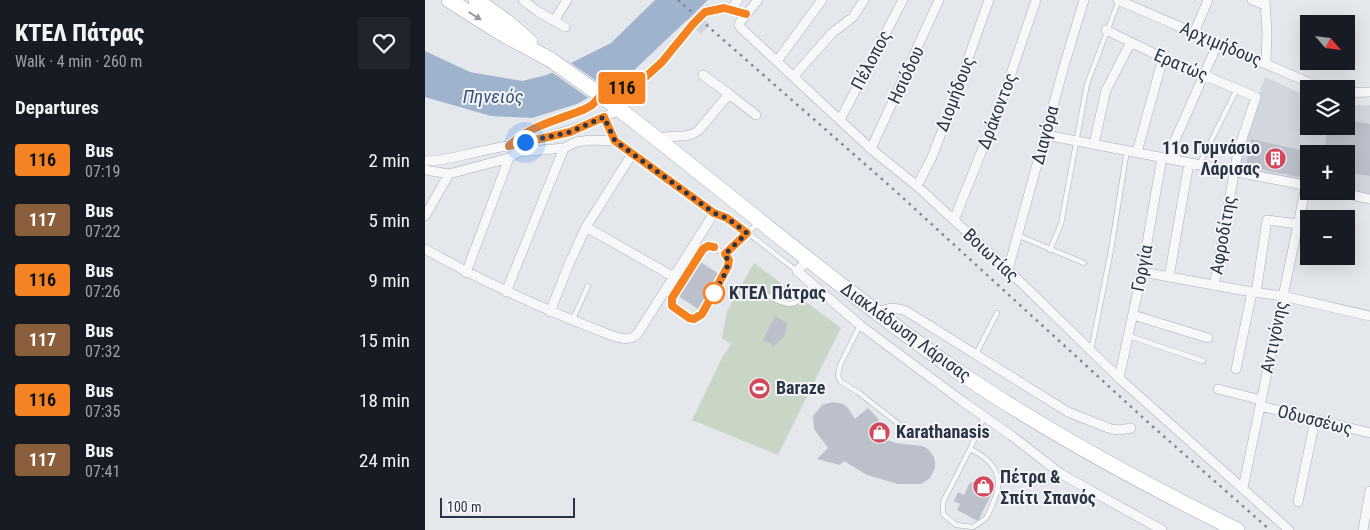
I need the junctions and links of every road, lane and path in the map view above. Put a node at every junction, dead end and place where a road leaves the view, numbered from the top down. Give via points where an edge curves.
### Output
1 (449, 0) edge
2 (476, 0) edge
3 (523, 0) edge
4 (567, 0) edge
5 (738, 0) edge
6 (759, 0) edge
7 (822, 0) edge
8 (864, 0) edge
9 (903, 0) edge
10 (939, 0) edge
11 (989, 0) edge
12 (1036, 0) edge
13 (1084, 0) edge
14 (1118, 0) edge
15 (1208, 0) edge
16 (1252, 0) edge
17 (1265, 3) edge
18 (1140, 5) edge
19 (731, 9) junction
20 (746, 14) junction
21 (554, 21) junction
22 (565, 27) dead end
23 (1107, 30) junction
24 (1194, 33) junction
25 (1131, 42) junction
26 (1218, 43) junction
27 (1163, 58) junction
28 (551, 60) junction
29 (777, 60) junction
30 (1266, 63) junction
31 (703, 75) dead end
32 (1204, 75) junction
33 (794, 76) junction
34 (1304, 80) edge
35 (1237, 89) junction
36 (1370, 92) edge
37 (1355, 93) edge
38 (729, 94) junction
39 (1256, 97) joint
40 (620, 110) junction
41 (755, 115) dead end
42 (604, 117) junction
43 (840, 120) junction
44 (1046, 135) junction
45 (657, 139) junction
46 (1075, 140) junction
47 (615, 141) junction
48 (1094, 144) junction
49 (509, 146) junction
50 (564, 148) junction
51 (871, 149) junction
52 (1127, 150) junction
53 (1137, 152) junction
54 (633, 154) junction
55 (509, 158) junction
56 (1164, 158) junction
57 (425, 161) edge
58 (1189, 162) junction
59 (1199, 164) junction
60 (425, 170) edge
61 (1233, 171) junction
62 (449, 174) junction
63 (1300, 185) edge
64 (917, 186) junction
65 (1355, 196) edge
66 (1370, 199) edge
67 (1304, 200) edge
68 (714, 213) junction
69 (425, 216) edge
70 (761, 220) junction
71 (954, 220) junction
72 (1298, 224) junction
73 (586, 227) junction
74 (747, 233) junction
75 (1017, 235) junction
76 (425, 250) edge
77 (1050, 250) junction
78 (725, 254) junction
79 (809, 259) junction
80 (1084, 262) dead end
81 (1008, 270) junction
82 (797, 271) junction
83 (1142, 272) junction
84 (467, 273) junction
85 (674, 277) junction
86 (1169, 277) junction
87 (588, 286) dead end
88 (813, 286) junction
89 (1214, 286) junction
90 (506, 292) junction
91 (1254, 293) junction
92 (766, 295) dead end
93 (1283, 296) junction
94 (550, 312) junction
95 (878, 313) junction
96 (997, 313) dead end
97 (1133, 315) junction
98 (1370, 316) edge
99 (572, 321) junction
100 (860, 326) junction
101 (1128, 335) junction
102 (1208, 338) dead end
103 (1091, 352) junction
104 (976, 355) junction
105 (1203, 361) dead end
106 (1236, 369) dead end
107 (1119, 378) junction
108 (1218, 389) dead end
109 (1260, 403) junction
110 (984, 416) junction
111 (1315, 420) junction
112 (1131, 428) dead end
113 (910, 433) dead end
114 (1370, 433) edge
115 (970, 449) junction
116 (1243, 488) junction
117 (1370, 491) edge
118 (1298, 502) dead end
119 (1369, 508) edge
120 (1162, 530) edge
121 (1237, 530) edge
122 (1289, 530) edge
123 (1363, 530) edge

1 -> 28 main road, Διακλάδωση Λάρισας
2 - 28 main road, Διακλάδωση Λάρισας
3 - 21 street
4 - 21 street
5 - 19 street
6 - 20 street
7 - 29 street
8 - 33 street via 853,17 832,33
9 - 43 street, Πέλοπος
10 - 51 street, Ησιόδου
11 - 64 street, Διομήδους via 932,157
12 - 71 street, Δράκοντος via 1001,103
13 - 44 street, Διαγόρα
14 - 18 street, Αρχιμήδους
14 - 23 lane
15 - 24 street
16 - 17 street
17 - 30 street
18 - 24 street, Αρχιμήδους
19 - 20 street
19 - 49 street via 705,12 662,62 640,82 630,87 608,88 592,105 533,128
20 - 29 street, Βοιωτίας via 739,23 741,28
21 - 22 street
23 - 25 street, Ερατώς
23 - 46 lane via 1087,84
24 - 26 street, Αρχιμήδους
25 - 27 street, Ερατώς
25 - 48 street via 1106,90
26 - 30 street, Αρχιμήδους
26 - 32 street, Γοργία
27 - 32 street, Ερατώς
27 - 53 street
28 - 40 main road, Διακλάδωση Λάρισας, bridge
29 - 33 street, Βοιωτίας
30 - 34 street, Αρχιμήδους
31 - 38 street
32 - 35 street, Ερατώς
32 - 56 street, Γοργία
33 - 43 street, Βοιωτίας
35 - 39 street, Ερατώς
35 - 59 lane
36 - 37 street
38 - 41 street
38 - 45 street via 694,134
39 - 61 street, Αφροδίτης
40 - 42 street
40 - 45 main road, Διακλάδωση Λάρισας
42 - 47 street
42 - 49 street via 570,132
43 - 51 street, Βοιωτίας
44 - 46 street
44 - 75 street, Διαγόρα
45 - 70 main road, Διακλάδωση Λάρισας
46 - 48 street
46 - 77 lane via 1061,224
47 - 50 street via 576,142
47 - 54 street
48 - 52 street
49 - 57 street
50 - 55 street via 527,151
50 - 90 street
51 - 64 street, Βοιωτίας
52 - 53 street
52 - 103 lane
53 - 56 street
54 - 68 street
54 - 73 street
55 - 62 street
55 - 84 street
56 - 58 street
56 - 83 street, Γοργία
58 - 59 street
58 - 86 street
59 - 61 street
60 - 62 street
61 - 63 street
61 - 89 street, Αφροδίτης
62 - 69 street
64 - 71 street, Βοιωτίας
65 - 66 street
67 - 72 street, Αντιγόνης
68 - 74 lane
68 - 85 street
70 - 74 lane
70 - 79 main road, Διακλάδωση Λάρισας
71 - 81 street, Βοιωτίας
72 - 91 street via 1267,220
72 - 93 street, Αντιγόνης
73 - 85 street
73 - 94 street
74 - 78 lane
74 - 82 lane
75 - 77 lane
75 - 81 street, Διαγόρα
76 - 84 street
77 - 80 lane
78 - 78 lane via 728,266 702,314 694,319 675,310 672,298 703,249 714,247
79 - 82 street
79 - 95 main road, Διακλάδωση Λάρισας
81 - 103 street, Βοιωτίας
82 - 88 street
83 - 86 street
83 - 97 street, Γοργία
84 - 90 street
85 - 99 street via 633,338 618,338
86 - 89 street
87 - 99 lane
88 - 92 lane via 792,305 785,305
88 - 100 street
89 - 91 street
90 - 94 street
91 - 93 street
91 - 106 street
93 - 98 street
93 - 109 street, Αντιγόνης
94 - 99 street
95 - 104 street via 895,307 906,311
95 - 121 main road, Διακλάδωση Λάρισας via 955,369 1037,421 1148,485
96 - 104 lane
97 - 101 street, Γοργία
97 - 102 street
100 - 110 street
100 - 113 lane via 840,365 838,376 841,382
101 - 105 lane
101 - 107 street, Γοργία
103 - 107 street, Βοιωτίας
104 - 112 street via 1068,412 1111,429
107 - 116 street, Βοιωτίας
108 - 109 street, Οδυσσέως
109 - 111 street, Οδυσσέως
109 - 116 street, Αντιγόνης
110 - 115 lane
110 - 120 street via 1061,474
111 - 114 street, Οδυσσέως
111 - 118 street
115 - 115 lane via 943,502 943,514 956,525 973,527 986,518 999,478 993,466 981,454
116 - 122 street, Βοιωτίας
117 - 119 street
119 - 123 street

